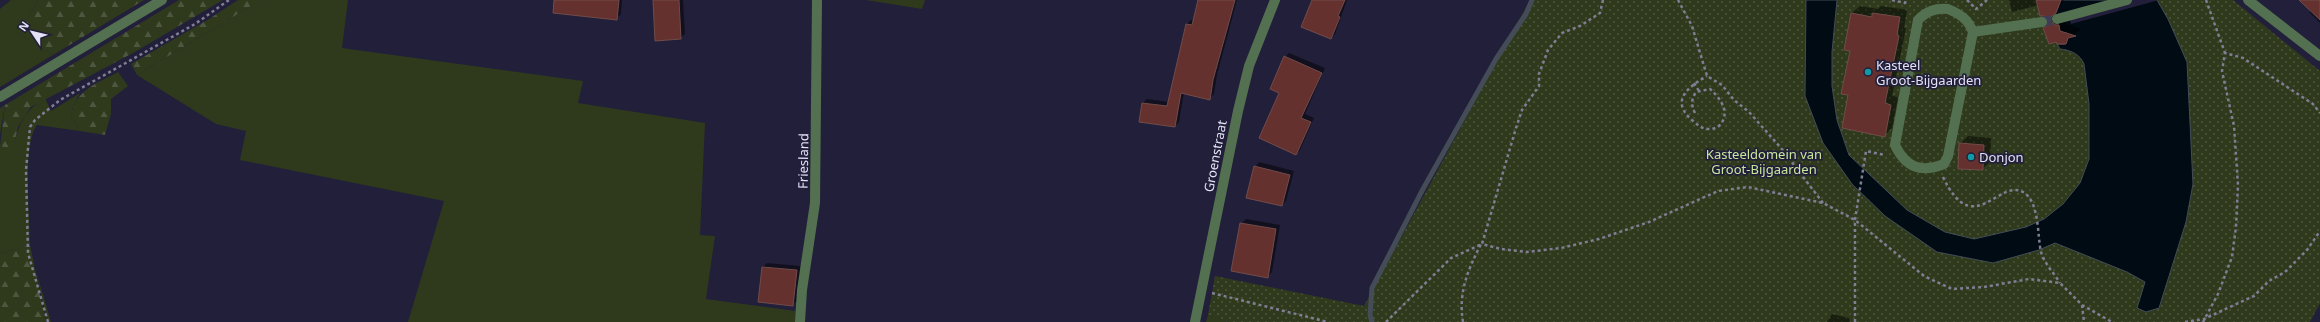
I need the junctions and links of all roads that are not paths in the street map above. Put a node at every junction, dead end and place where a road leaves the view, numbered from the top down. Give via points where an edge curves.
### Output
1 (162, 0) edge
2 (817, 0) edge
3 (1275, 0) edge
4 (2126, 0) edge
5 (2248, 0) edge
6 (2057, 19) tunnel mouth
7 (2042, 22) tunnel mouth
8 (1973, 32) junction
9 (2320, 56) edge
10 (0, 97) edge
11 (800, 322) edge
12 (1196, 322) edge

1 - 10 street
2 - 11 street, Friesland via 815,202
3 - 12 street, Groenstraat via 1263,26 1247,74
4 - 6 street
5 - 9 street
7 - 8 street
8 - 8 street via 1948,156 1944,164 1931,169 1915,167 1901,158 1895,145 1918,20 1925,13 1948,9 1961,14 1970,23

